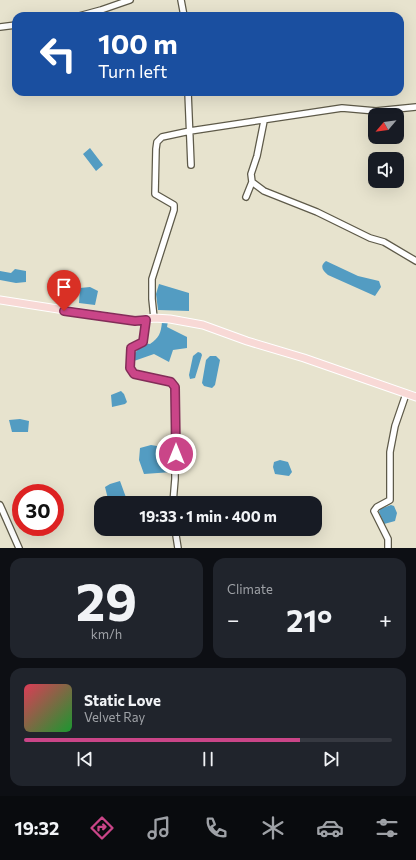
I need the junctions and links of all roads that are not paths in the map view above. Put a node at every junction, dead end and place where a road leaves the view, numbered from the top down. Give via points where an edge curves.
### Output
1 (130, 0) edge
2 (181, 0) edge
3 (94, 12) edge
4 (183, 12) edge
5 (12, 26) edge
6 (0, 27) edge
7 (188, 96) edge
8 (416, 107) edge
9 (264, 120) junction
10 (190, 131) junction
11 (190, 165) dead end
12 (252, 182) junction
13 (246, 197) dead end
14 (416, 261) edge
15 (0, 300) edge
16 (154, 318) junction
17 (146, 320) junction
18 (406, 394) junction
19 (416, 397) edge
20 (174, 496) edge
21 (0, 505) edge
22 (176, 536) edge
23 (19, 548) edge
24 (178, 548) edge
25 (388, 548) edge

1 - 3 street
2 - 4 street
5 - 6 street
7 - 10 street
8 - 9 street via 376,111 342,108
9 - 10 street
9 - 12 street via 250,176
10 - 11 street
10 - 16 street via 162,138 157,142 155,194 174,205 174,210 152,280
12 - 13 street
12 - 14 street via 264,190 384,242
15 - 17 main road via 120,319
16 - 17 main road
16 - 18 main road via 203,325
17 - 20 street via 143,342 131,348 130,368 134,374 171,382 175,387
18 - 19 main road
18 - 25 street via 395,426 390,452 390,500 374,511 388,539
21 - 23 street
22 - 24 street

